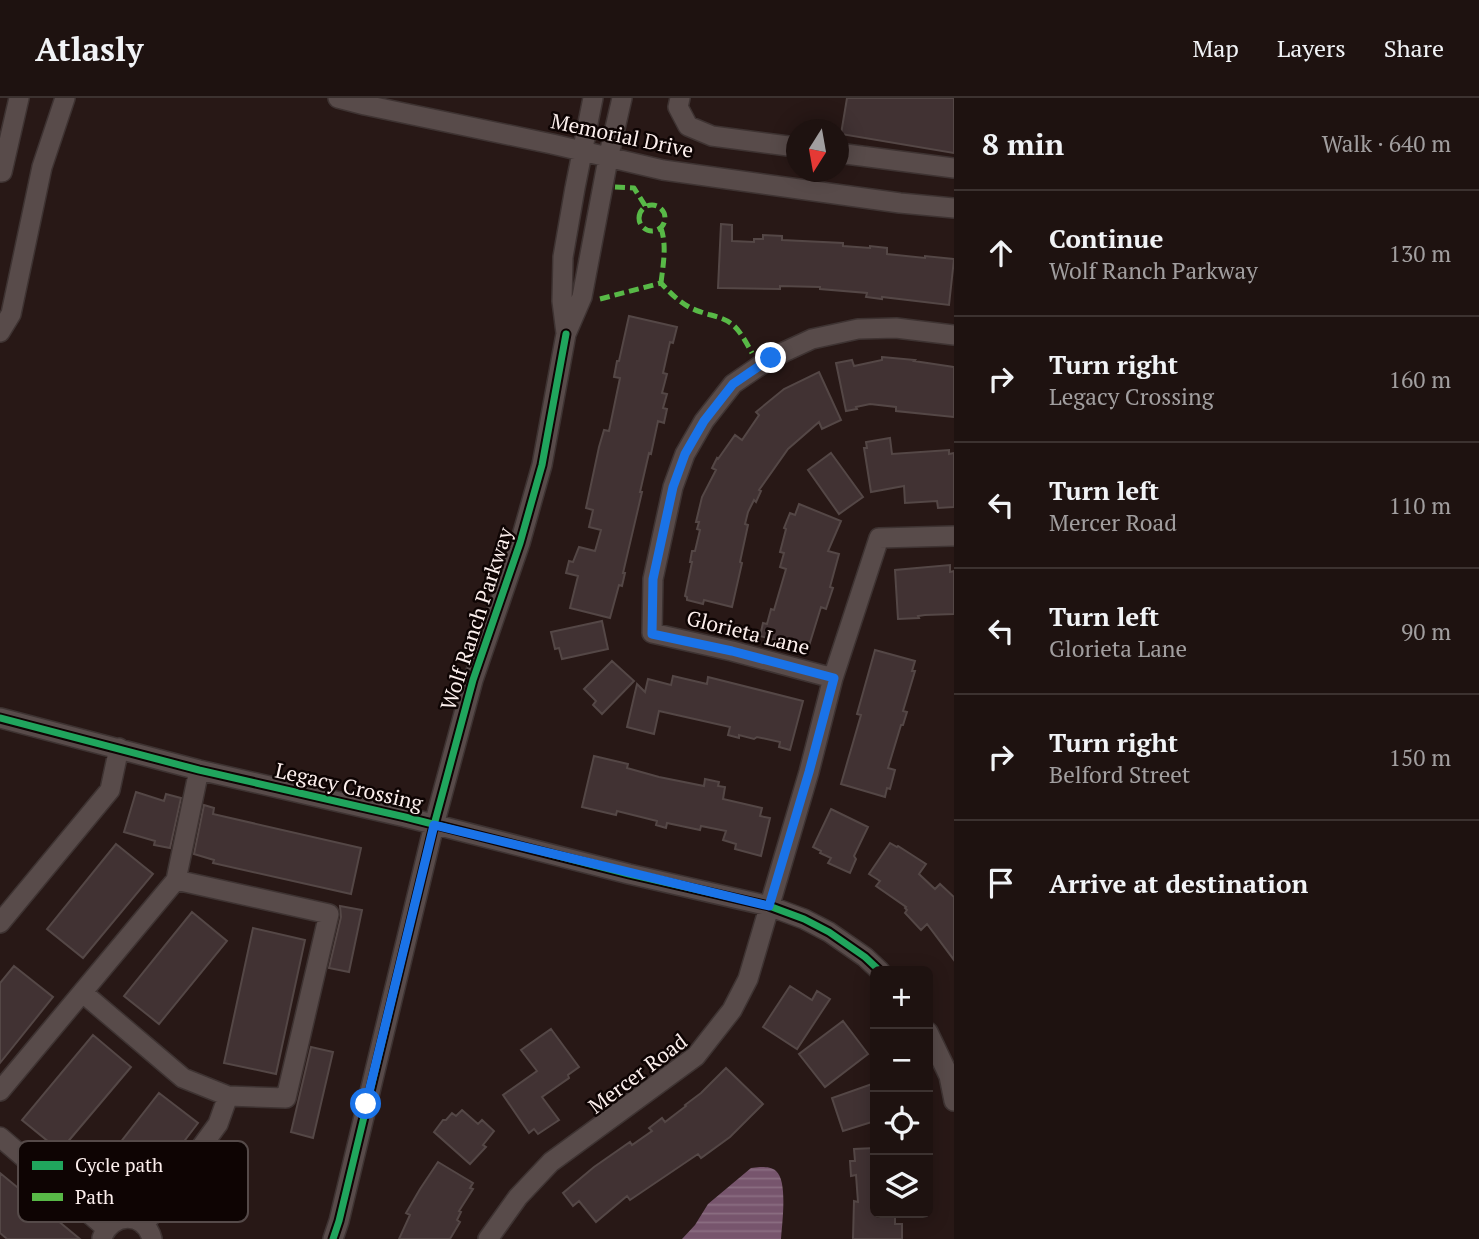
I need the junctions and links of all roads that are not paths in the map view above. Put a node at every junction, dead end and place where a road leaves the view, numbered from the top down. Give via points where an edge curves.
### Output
1 (19, 98) edge
2 (65, 98) edge
3 (338, 98) edge
4 (593, 98) edge
5 (622, 98) edge
6 (680, 98) edge
7 (786, 146) edge
8 (582, 152) junction
9 (849, 154) edge
10 (608, 159) junction
11 (954, 168) edge
12 (1, 175) edge
13 (954, 208) edge
14 (0, 332) edge
15 (566, 334) junction
16 (954, 335) edge
17 (954, 536) edge
18 (834, 678) junction
19 (0, 718) edge
20 (119, 748) junction
21 (200, 769) junction
22 (434, 825) junction
23 (176, 880) junction
24 (769, 906) junction
25 (0, 923) edge
26 (875, 966) edge
27 (83, 993) junction
28 (933, 1042) edge
29 (0, 1091) edge
30 (228, 1096) junction
31 (954, 1101) edge
32 (0, 1137) edge
33 (207, 1141) edge
34 (18, 1154) edge
35 (91, 1222) edge
36 (104, 1234) edge
37 (333, 1239) edge
38 (488, 1239) edge

1 - 12 street
2 - 14 street via 42,167 11,314
3 - 8 street, Memorial Drive
4 - 8 street, Wolf Ranch Parkway
5 - 10 street, Wolf Ranch Parkway
6 - 7 street via 678,107 688,126 712,136
8 - 10 street, Memorial Drive
8 - 15 street, Wolf Ranch Parkway via 563,257
9 - 11 street
10 - 13 street, Memorial Drive
10 - 15 street, Wolf Ranch Parkway via 582,297
15 - 22 street, Wolf Ranch Parkway via 542,465 473,680
16 - 18 street, Glorieta Lane via 858,329 812,339 771,358 733,384 704,421 673,487 653,579 652,634
17 - 18 street, Mercer Road via 879,538
18 - 24 street, Mercer Road
19 - 20 street, Legacy Crossing
20 - 21 street, Legacy Crossing
20 - 25 street via 110,790
21 - 22 street, Legacy Crossing
21 - 23 street
22 - 24 street, Legacy Crossing
22 - 37 street, Wolf Ranch Parkway
23 - 27 street
23 - 30 street via 329,914 286,1098
24 - 26 street, Legacy Crossing via 829,932
24 - 38 street, Mercer Road via 748,979 732,1010 696,1056 551,1162
27 - 29 street
27 - 30 street via 183,1078
28 - 31 street via 949,1076
30 - 33 street
32 - 34 street
35 - 36 street

